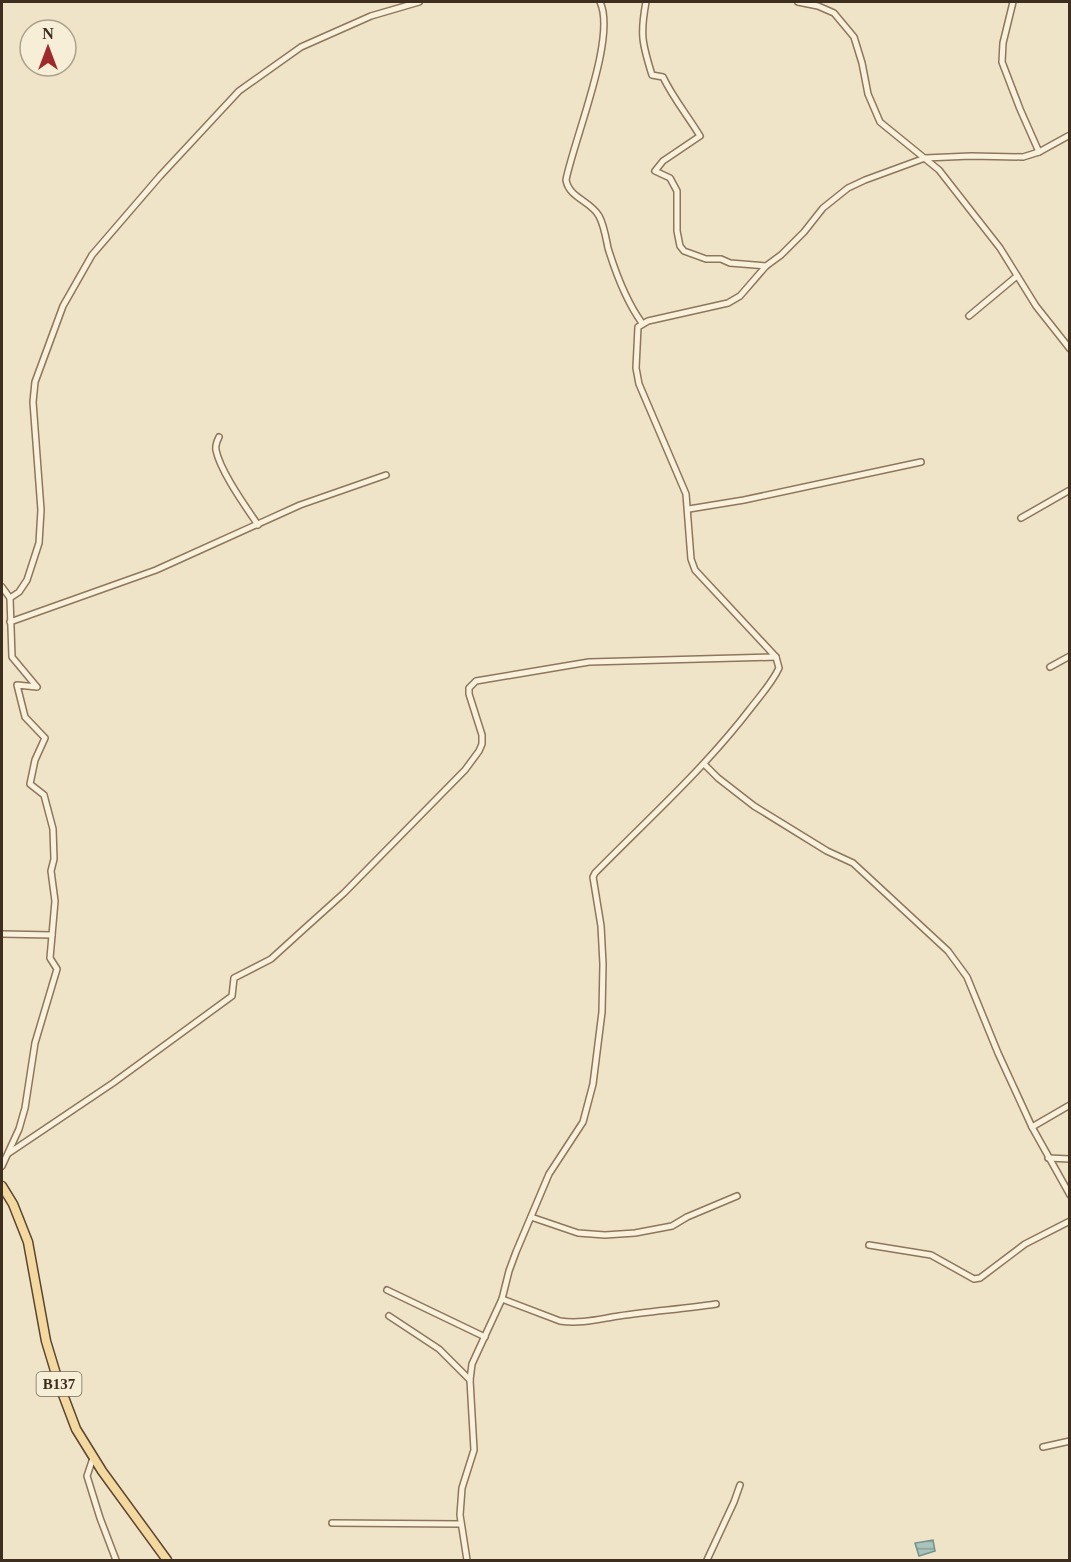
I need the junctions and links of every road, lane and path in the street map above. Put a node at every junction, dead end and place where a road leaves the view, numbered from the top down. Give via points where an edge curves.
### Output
1 (418, 2) edge
2 (600, 2) edge
3 (646, 2) edge
4 (798, 2) edge
5 (1013, 2) edge
6 (1070, 135) edge
7 (1039, 152) junction
8 (925, 158) junction
9 (766, 266) junction
10 (1017, 276) junction
11 (969, 316) dead end
12 (642, 323) junction
13 (1070, 349) edge
14 (219, 437) dead end
15 (921, 462) dead end
16 (386, 475) dead end
17 (1070, 490) edge
18 (688, 510) junction
19 (1021, 518) dead end
20 (258, 525) junction
21 (2, 587) edge
22 (10, 598) junction
23 (10, 622) junction
24 (1070, 656) edge
25 (776, 657) junction
26 (1050, 667) dead end
27 (705, 765) junction
28 (2, 934) edge
29 (52, 935) junction
30 (1070, 1105) edge
31 (1032, 1127) junction
32 (9, 1153) junction
33 (1048, 1158) junction
34 (1070, 1159) edge
35 (2, 1162) edge
36 (2, 1186) edge
37 (1070, 1195) edge
38 (737, 1196) dead end
39 (531, 1217) junction
40 (1070, 1221) edge
41 (869, 1245) dead end
42 (387, 1290) dead end
43 (502, 1299) junction
44 (716, 1304) dead end
45 (388, 1316) dead end
46 (485, 1337) junction
47 (470, 1380) junction
48 (1070, 1441) edge
49 (1042, 1447) dead end
50 (93, 1458) junction
51 (740, 1485) dead end
52 (332, 1523) dead end
53 (461, 1524) junction
54 (116, 1560) edge
55 (167, 1560) edge
56 (467, 1560) edge
57 (707, 1560) edge

1 - 22 street via 371,16 301,47 239,91 92,255 63,306 35,382 39,543 27,580
2 - 12 street via 604,9 598,66 566,180 571,191 599,216 617,275
3 - 9 street via 641,30 652,75 663,77 700,136 663,160 655,171 670,178 676,191 680,246 706,258
4 - 8 street via 834,13 854,38 868,94 880,122
5 - 7 street via 1002,62
6 - 7 street
7 - 8 street via 1023,157
8 - 9 street via 848,188
8 - 10 street via 981,223
9 - 12 street via 740,296 728,303
10 - 11 street
10 - 13 street
12 - 18 street via 636,334 639,384 686,494
14 - 20 street via 216,450 220,460
15 - 18 street
16 - 20 street via 300,505
17 - 19 street
18 - 25 street via 695,570
20 - 23 street via 156,570
21 - 22 street
22 - 23 street
23 - 29 street via 12,657 37,687 17,685 25,717 45,738 30,784 44,795 53,829 51,871 56,901
24 - 26 street
25 - 27 street via 776,674
25 - 32 street via 589,662 476,681 469,694 482,735 479,751 367,870 271,959 234,978 232,996
27 - 31 street via 754,806 853,863 948,951 967,977
27 - 39 street via 593,877 603,964 593,1084 583,1122 549,1174
28 - 29 street
29 - 32 street via 50,958 57,969 35,1043 25,1108
30 - 31 street
31 - 33 street
32 - 35 street
33 - 34 street
33 - 37 street
36 - 50 main road, B137 via 28,1242 56,1376 76,1429
38 - 39 street via 672,1226 635,1233 578,1233
39 - 43 street via 508,1271
40 - 41 street via 1025,1244 974,1279 931,1255
42 - 46 street
43 - 44 street via 570,1323
43 - 46 street
45 - 47 street via 439,1349
46 - 47 street via 471,1364
47 - 53 street via 474,1450 462,1488
48 - 49 street
50 - 54 street via 87,1476
50 - 55 main road, B137
51 - 57 street
52 - 53 street
53 - 56 street

